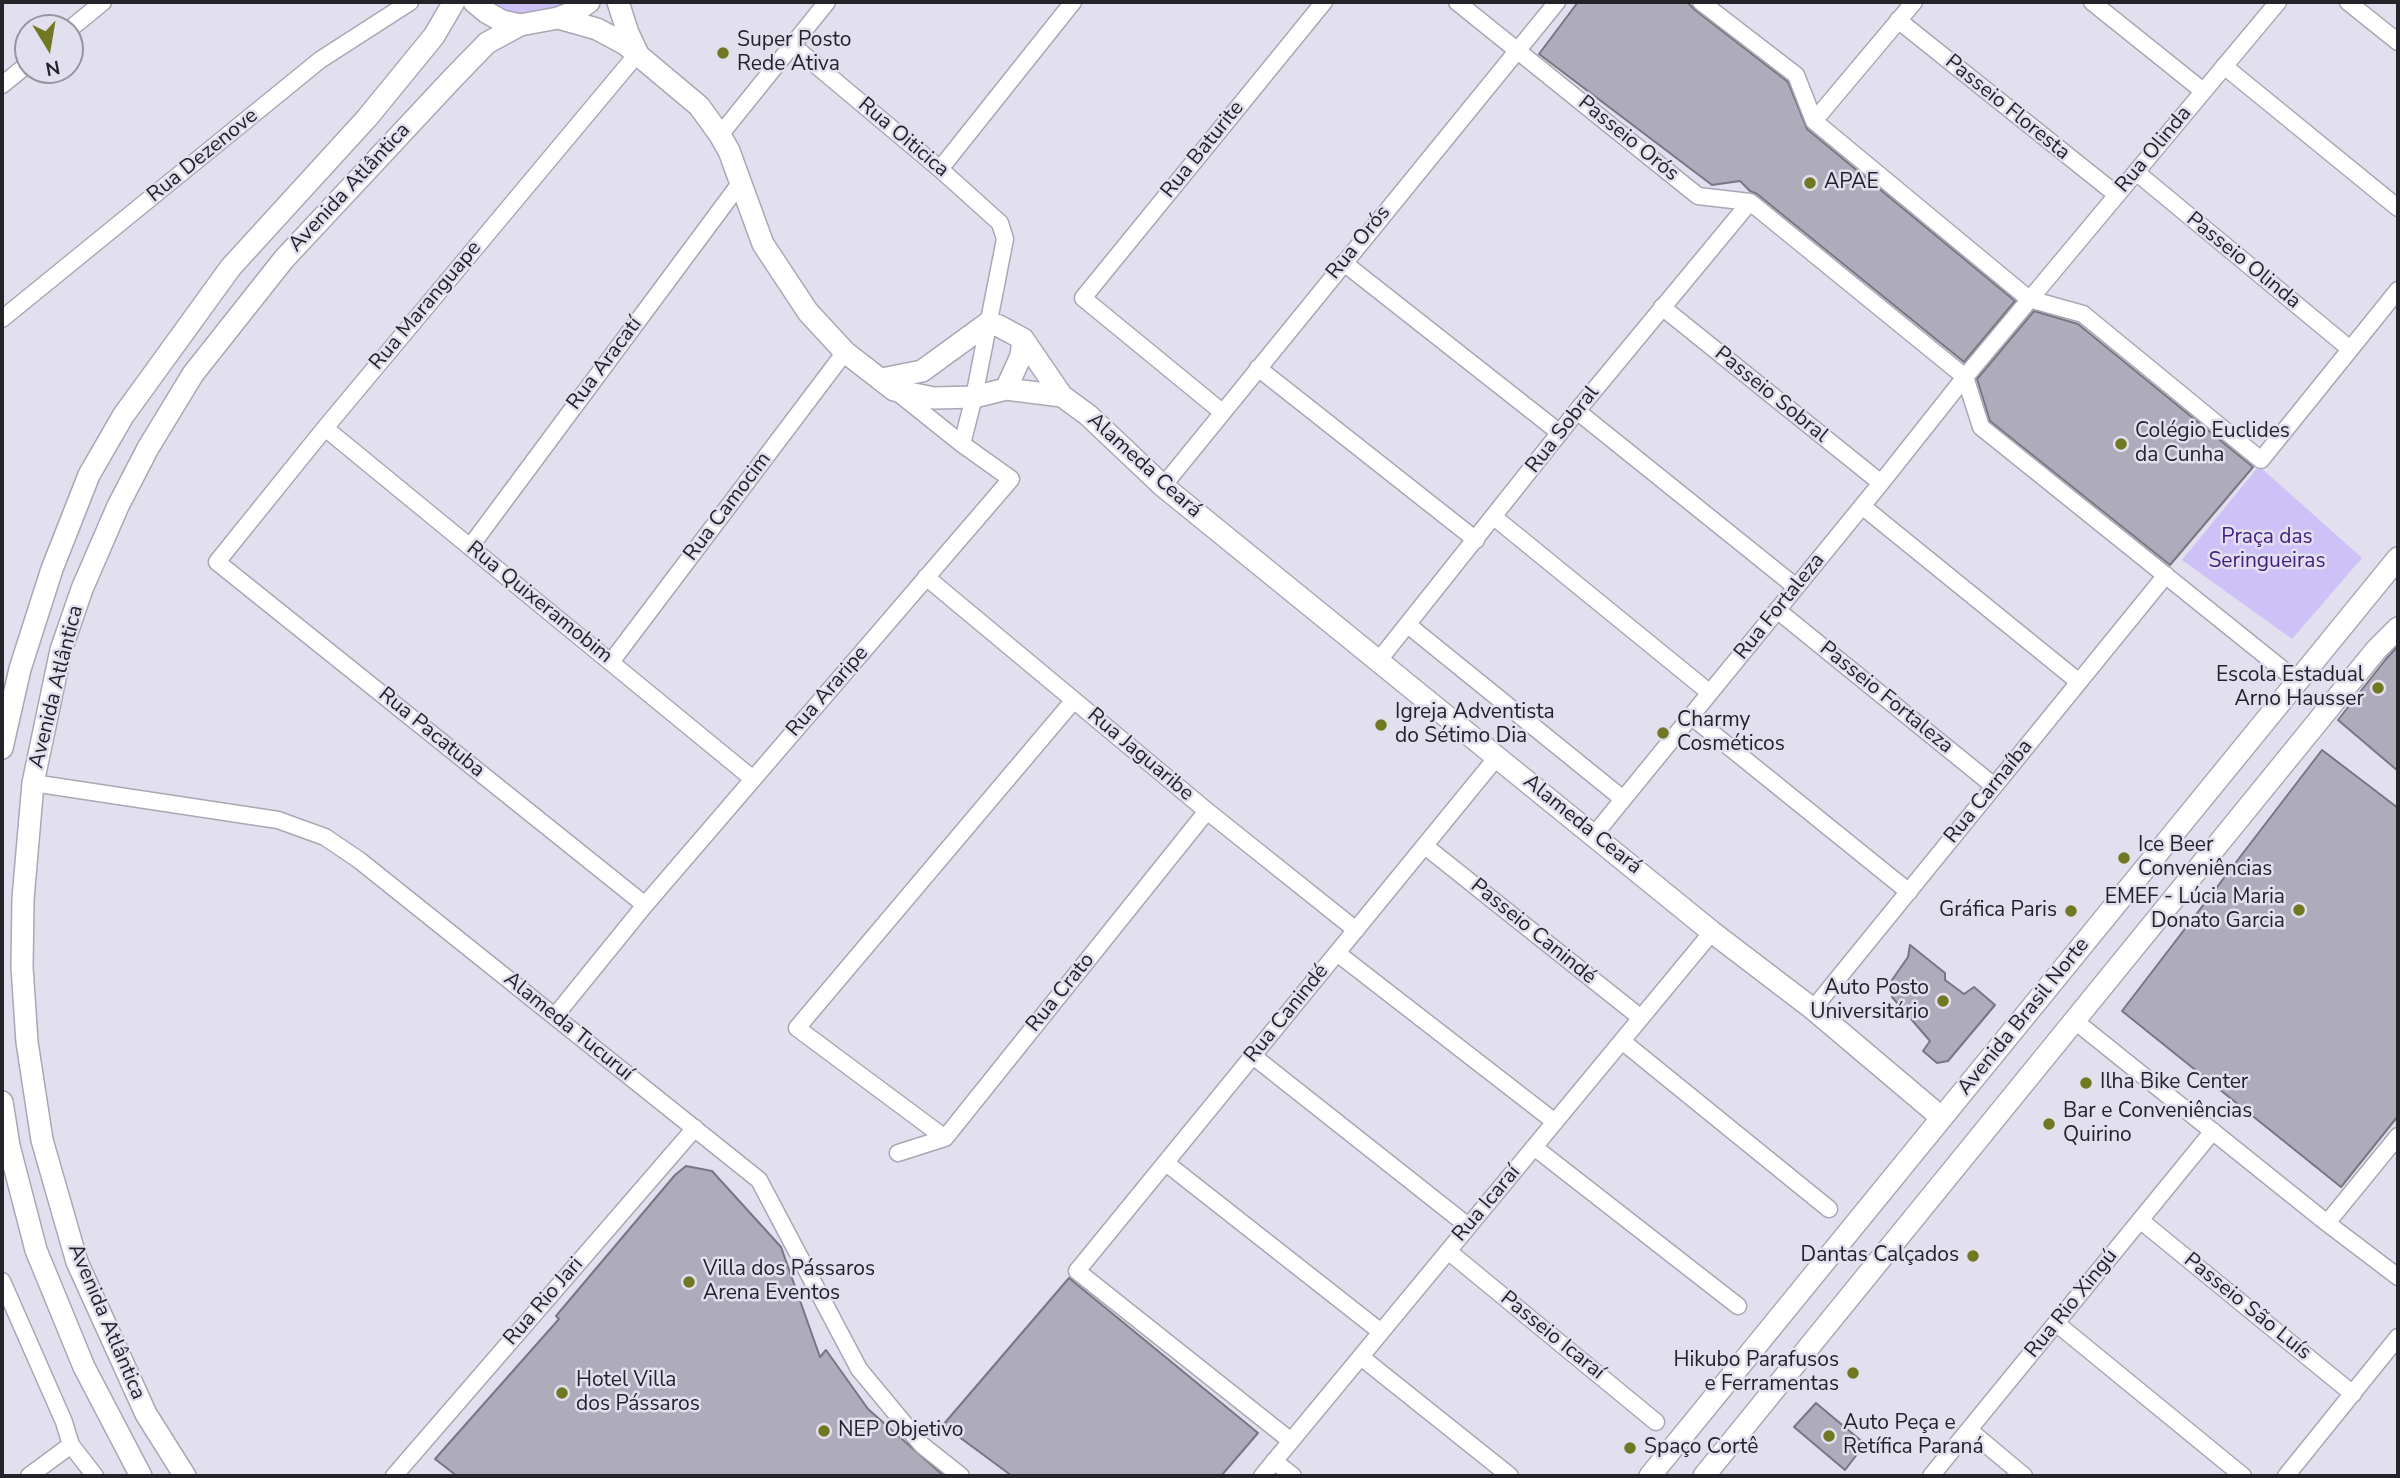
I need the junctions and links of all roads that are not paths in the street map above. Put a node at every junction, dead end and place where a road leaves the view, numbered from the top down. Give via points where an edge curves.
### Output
1 (103, 2) edge
2 (410, 2) edge
3 (454, 2) edge
4 (474, 2) edge
5 (589, 2) edge
6 (618, 2) edge
7 (827, 2) edge
8 (1073, 2) edge
9 (1324, 2) edge
10 (1457, 2) edge
11 (1557, 2) edge
12 (1701, 2) edge
13 (1914, 2) edge
14 (2092, 2) edge
15 (2278, 2) edge
16 (2348, 2) edge
17 (84, 18) edge
18 (558, 18) junction
19 (1898, 20) junction
20 (520, 25) junction
21 (2398, 42) edge
22 (792, 45) junction
23 (1517, 50) junction
24 (638, 52) junction
25 (2224, 66) junction
26 (2203, 91) junction
27 (1814, 121) junction
28 (720, 135) junction
29 (940, 169) junction
30 (2136, 172) junction
31 (741, 182) junction
32 (2117, 195) junction
33 (1750, 202) junction
34 (2398, 208) edge
35 (1344, 262) junction
36 (2398, 290) edge
37 (2029, 299) junction
38 (1662, 307) junction
39 (2, 319) edge
40 (988, 323) junction
41 (1023, 338) junction
42 (2350, 349) junction
43 (845, 352) junction
44 (1258, 368) junction
45 (1965, 377) junction
46 (888, 384) junction
47 (1006, 389) junction
48 (1062, 396) junction
49 (974, 397) junction
50 (1577, 411) junction
51 (1223, 412) junction
52 (325, 428) junction
53 (1560, 433) junction
54 (962, 444) junction
55 (1881, 483) junction
56 (1163, 486) junction
57 (1862, 506) junction
58 (1494, 517) junction
59 (1476, 540) junction
60 (470, 547) junction
61 (2398, 558) edge
62 (217, 562) joint
63 (2166, 575) junction
64 (926, 578) junction
65 (1796, 587) junction
66 (1777, 610) junction
67 (1408, 625) junction
68 (2398, 628) edge
69 (1379, 660) junction
70 (611, 663) junction
71 (2297, 681) junction
72 (2079, 682) junction
73 (1710, 693) junction
74 (1074, 700) junction
75 (1691, 716) junction
76 (2, 748) edge
77 (1497, 757) junction
78 (753, 779) junction
79 (33, 783) junction
80 (1994, 786) junction
81 (1623, 799) junction
82 (1207, 811) junction
83 (1594, 835) junction
84 (1425, 846) junction
85 (1909, 891) junction
86 (645, 905) junction
87 (1356, 930) junction
88 (1712, 932) junction
89 (1337, 953) junction
90 (1813, 1009) junction
91 (555, 1016) junction
92 (1641, 1018) junction
93 (2075, 1021) junction
94 (1622, 1041) junction
95 (1253, 1056) junction
96 (2, 1102) edge
97 (1942, 1118) junction
98 (1555, 1122) junction
99 (695, 1128) junction
100 (2213, 1131) junction
101 (2398, 1136) edge
102 (945, 1138) junction
103 (1534, 1147) junction
104 (898, 1153) dead end
105 (1166, 1163) junction
106 (1829, 1209) dead end
107 (2140, 1220) junction
108 (2327, 1223) junction
109 (1468, 1226) junction
110 (1448, 1251) junction
111 (2398, 1277) edge
112 (2, 1281) edge
113 (1738, 1306) dead end
114 (2056, 1323) junction
115 (1381, 1332) junction
116 (2398, 1337) edge
117 (1361, 1357) junction
118 (2353, 1394) junction
119 (1656, 1422) dead end
120 (1969, 1430) junction
121 (1291, 1441) junction
122 (71, 1445) junction
123 (1275, 1461) junction
124 (29, 1476) edge
125 (95, 1476) edge
126 (141, 1476) edge
127 (185, 1476) edge
128 (394, 1476) edge
129 (961, 1476) edge
130 (1262, 1476) edge
131 (1293, 1476) edge
132 (1510, 1476) edge
133 (1650, 1476) edge
134 (1704, 1476) edge
135 (1931, 1476) edge
136 (2024, 1476) edge
137 (2243, 1476) edge
138 (2286, 1476) edge

1 - 17 street
2 - 39 street, Rua Dezenove via 320,60
3 - 76 main road, Avenida Atlântica via 434,36 367,118 231,267 123,416 89,475 57,557 20,669
4 - 20 main road via 502,21
5 - 18 main road, Avenida Atlântica
6 - 24 main road
7 - 22 street
8 - 29 street
9 - 51 street, Rua Baturite via 1083,298
10 - 23 street, Passeio Orós
11 - 23 street, Rua Orós
12 - 27 street via 1796,75
13 - 19 street
14 - 26 street
15 - 25 street, Rua Olinda
16 - 21 street
18 - 20 main road, Avenida Atlântica
18 - 24 main road via 597,29
19 - 27 street
19 - 32 street, Passeio Floresta
20 - 79 main road, Avenida Atlântica via 487,43 453,78 284,259 193,374 128,484 82,589 61,650
22 - 28 street
22 - 29 street, Rua Oiticica
23 - 33 street, Passeio Orós via 1698,196
23 - 35 street, Rua Orós
24 - 28 main road via 699,106
24 - 52 street, Rua Maranguape
25 - 26 street, Rua Olinda
25 - 34 street
26 - 30 street, Rua Olinda
27 - 37 street
28 - 31 main road
29 - 40 street, Rua Oiticica via 1000,223 1005,239
30 - 32 street, Rua Olinda
30 - 42 street, Passeio Olinda
31 - 43 main road via 762,244 808,312
31 - 60 street, Rua Aracatí
32 - 37 street, Rua Olinda
33 - 38 street, Rua Sobral
33 - 45 street
35 - 44 street, Rua Orós
35 - 53 street
36 - 42 street
37 - 42 street via 2083,314 2261,460
37 - 45 street, Rua Olinda
38 - 50 street, Rua Sobral
38 - 55 street, Passeio Sobral
40 - 41 main road
40 - 46 main road via 922,371
40 - 49 street
41 - 47 main road via 1021,356
41 - 48 main road
43 - 46 main road
43 - 70 street, Rua Camocim
44 - 51 street, Rua Orós
44 - 59 street
45 - 55 street, Rua Fortaleza
45 - 63 street via 1981,427
46 - 49 main road via 934,398
46 - 54 street
47 - 48 main road
47 - 49 main road
48 - 56 main road, Alameda Ceará
49 - 54 street
50 - 53 street, Rua Sobral
50 - 65 street
51 - 56 street, Rua Orós
52 - 60 street, Rua Quixeramobim
52 - 62 street, Rua Maranguape
53 - 58 street, Rua Sobral
54 - 64 street, Rua Araripe via 1011,479
55 - 57 street, Rua Fortaleza
56 - 69 main road, Alameda Ceará
57 - 65 street, Rua Fortaleza
57 - 72 street
58 - 59 street, Rua Sobral
58 - 73 street
59 - 67 street, Rua Sobral
60 - 70 street, Rua Quixeramobim
61 - 71 main road, Avenida Brasil Norte
62 - 86 street, Rua Pacatuba
63 - 71 street
63 - 72 street, Rua Carnaíba
64 - 74 street, Rua Jaguaribe
64 - 78 street, Rua Araripe
65 - 66 street, Rua Fortaleza
66 - 73 street, Rua Fortaleza
66 - 80 street, Passeio Fortaleza
67 - 69 street, Rua Sobral
67 - 81 street
68 - 93 main road, Avenida Brasil Norte
69 - 77 main road, Alameda Ceará
70 - 78 street, Rua Quixeramobim
71 - 97 main road, Avenida Brasil Norte
72 - 80 street, Rua Carnaíba
73 - 75 street, Rua Fortaleza
74 - 82 street, Rua Jaguaribe
74 - 102 street via 797,1028
75 - 81 street, Rua Fortaleza
75 - 85 street
77 - 83 main road, Alameda Ceará
77 - 84 street, Rua Canindé
78 - 86 street, Rua Araripe
79 - 91 street, Alameda Tucuruí via 278,820 325,837
79 - 127 main road, Avenida Atlântica via 22,967 27,1042 42,1140 77,1262 146,1414
80 - 85 street, Rua Carnaíba
81 - 83 street, Rua Fortaleza
82 - 87 street, Rua Jaguaribe
82 - 102 street, Rua Crato
83 - 88 main road, Alameda Ceará
84 - 87 street, Rua Canindé
84 - 92 street, Passeio Canindé
85 - 90 street, Rua Carnaíba
86 - 91 street, Rua Araripe
87 - 89 street, Rua Canindé
88 - 90 main road, Alameda Ceará
88 - 92 street, Rua Icaraí
89 - 95 street, Rua Canindé
89 - 98 street
90 - 97 main road, Alameda Ceará
91 - 99 street, Alameda Tucuruí
92 - 94 street, Rua Icaraí
93 - 100 street
93 - 134 main road, Avenida Brasil Norte
94 - 98 street, Rua Icaraí
94 - 106 street
95 - 105 street, Rua Canindé
95 - 109 street
96 - 126 main road, Avenida Atlântica via 36,1250 84,1367
97 - 133 main road, Avenida Brasil Norte
98 - 103 street, Rua Icaraí
99 - 128 street, Rua Rio Jari
99 - 129 street, Alameda Tucuruí via 759,1180 859,1369 922,1446
100 - 107 street, Rua Rio Xingú
100 - 108 street
101 - 108 street
102 - 104 street
103 - 109 street, Rua Icaraí
103 - 113 street
105 - 115 street
105 - 121 street, Rua Canindé via 1077,1271
107 - 114 street, Rua Rio Xingú
107 - 118 street, Passeio São Luís
108 - 111 street
109 - 110 street, Rua Icaraí
110 - 115 street, Rua Icaraí
110 - 119 street, Passeio Icaraí
112 - 122 street
114 - 120 street, Rua Rio Xingú
114 - 137 street
115 - 117 street, Rua Icaraí
116 - 118 street
117 - 121 street, Rua Icaraí
117 - 132 street
118 - 138 street
120 - 135 street, Rua Rio Xingú
120 - 136 street
121 - 123 street, Rua Icaraí
122 - 124 street
122 - 125 street
123 - 130 street, Rua Icaraí
123 - 131 street

